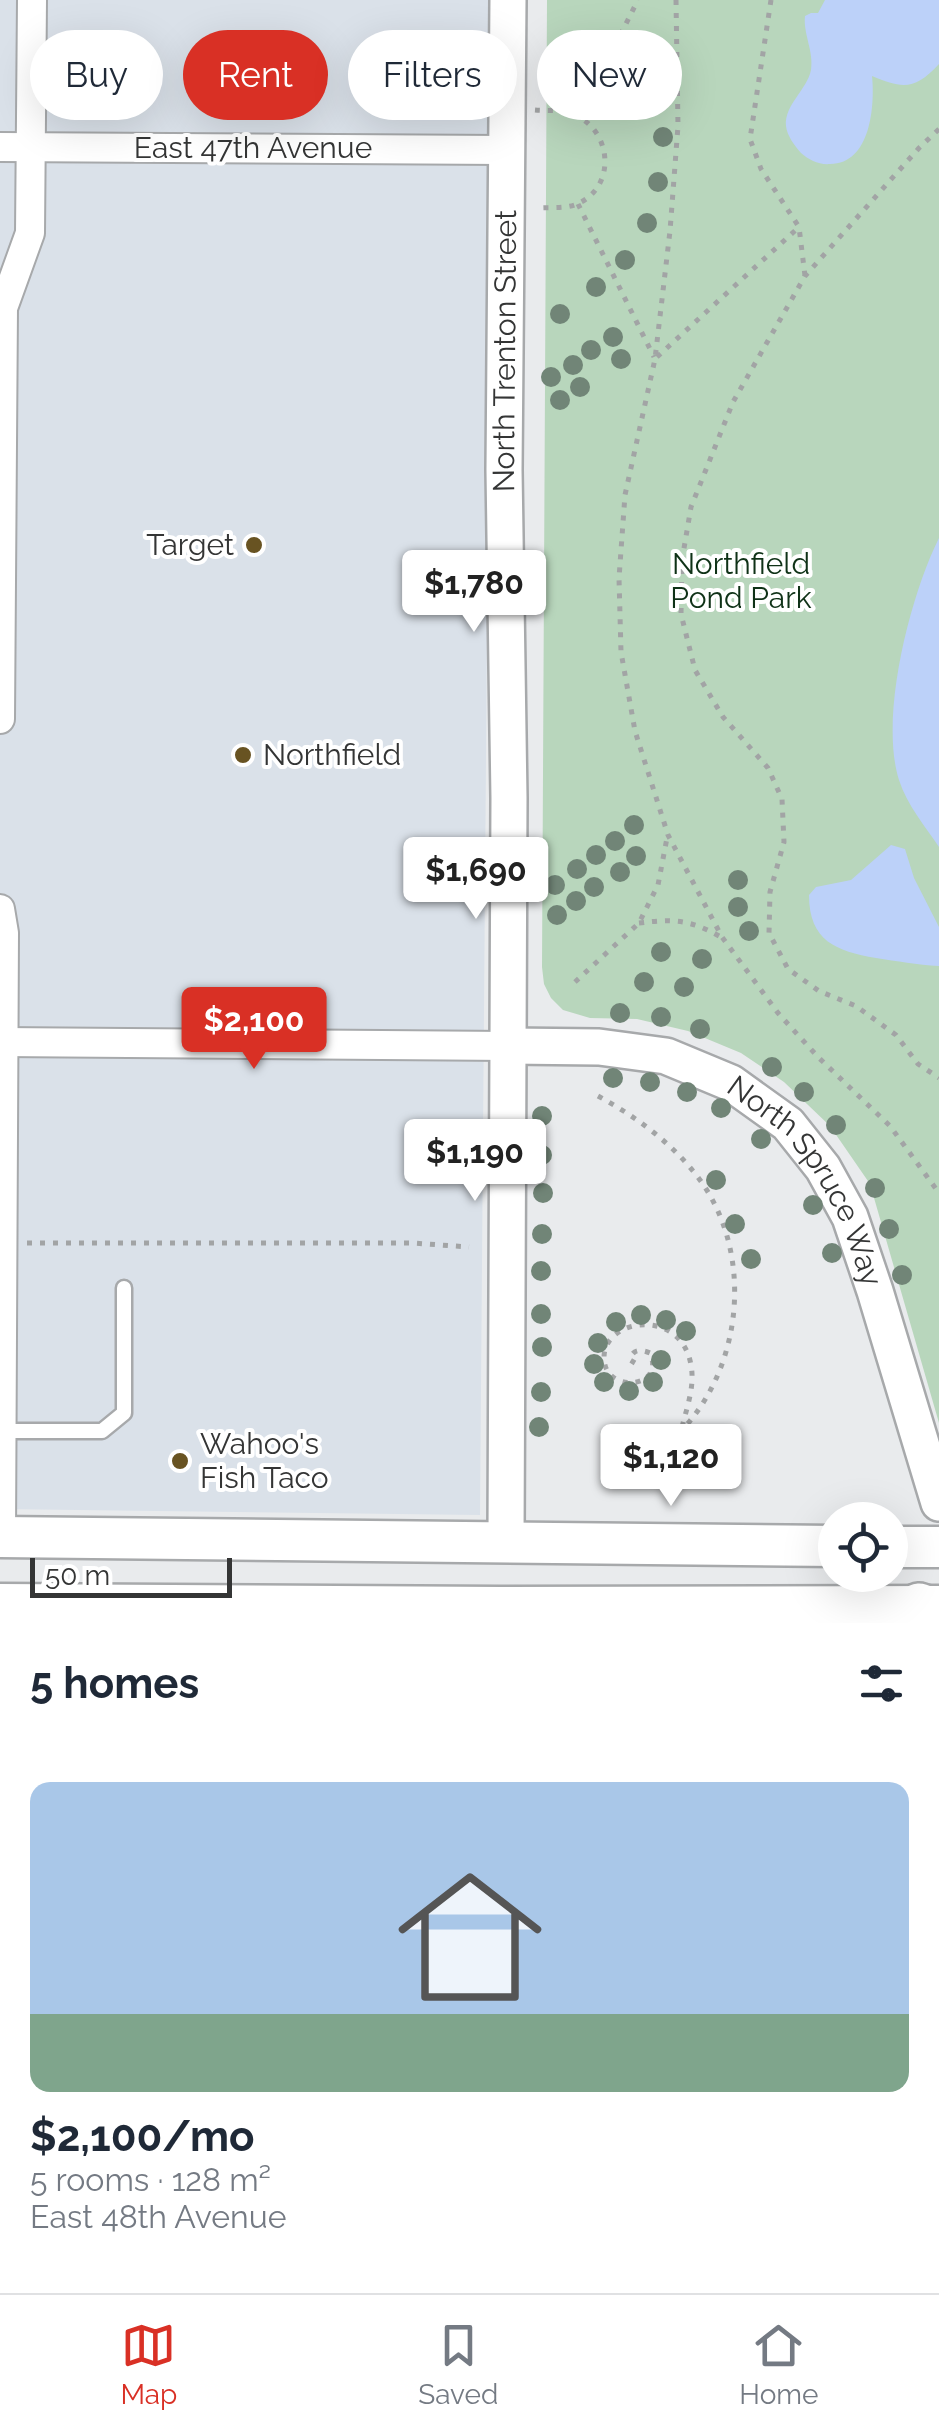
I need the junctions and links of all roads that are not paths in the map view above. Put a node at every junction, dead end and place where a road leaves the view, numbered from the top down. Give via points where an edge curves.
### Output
1 (32, 0) edge
2 (508, 0) edge
3 (0, 147) edge
4 (31, 147) junction
5 (505, 150) junction
6 (0, 719) edge
7 (0, 909) edge
8 (2, 1042) edge
9 (509, 1046) junction
10 (124, 1288) dead end
11 (2, 1431) edge
12 (939, 1503) edge
13 (1, 1537) edge
14 (506, 1541) junction
15 (818, 1546) edge
16 (908, 1547) edge
17 (939, 1547) edge
18 (921, 1608) edge
19 (9, 1610) edge
20 (500, 1615) edge

1 - 4 street
2 - 5 street, North Trenton Street
3 - 4 street, East 47th Avenue
4 - 5 street, East 47th Avenue
4 - 6 street via 30,233 3,308
5 - 9 street, North Trenton Street
7 - 8 street
8 - 9 street
8 - 11 street
9 - 12 street, North Spruce Way via 599,1046 666,1056 731,1082 788,1124 850,1217
9 - 14 street, North Trenton Street
10 - 11 lane via 124,1413 102,1431
11 - 13 street
13 - 14 main road
14 - 15 main road
16 - 17 main road
18 - 20 main road
19 - 20 main road

